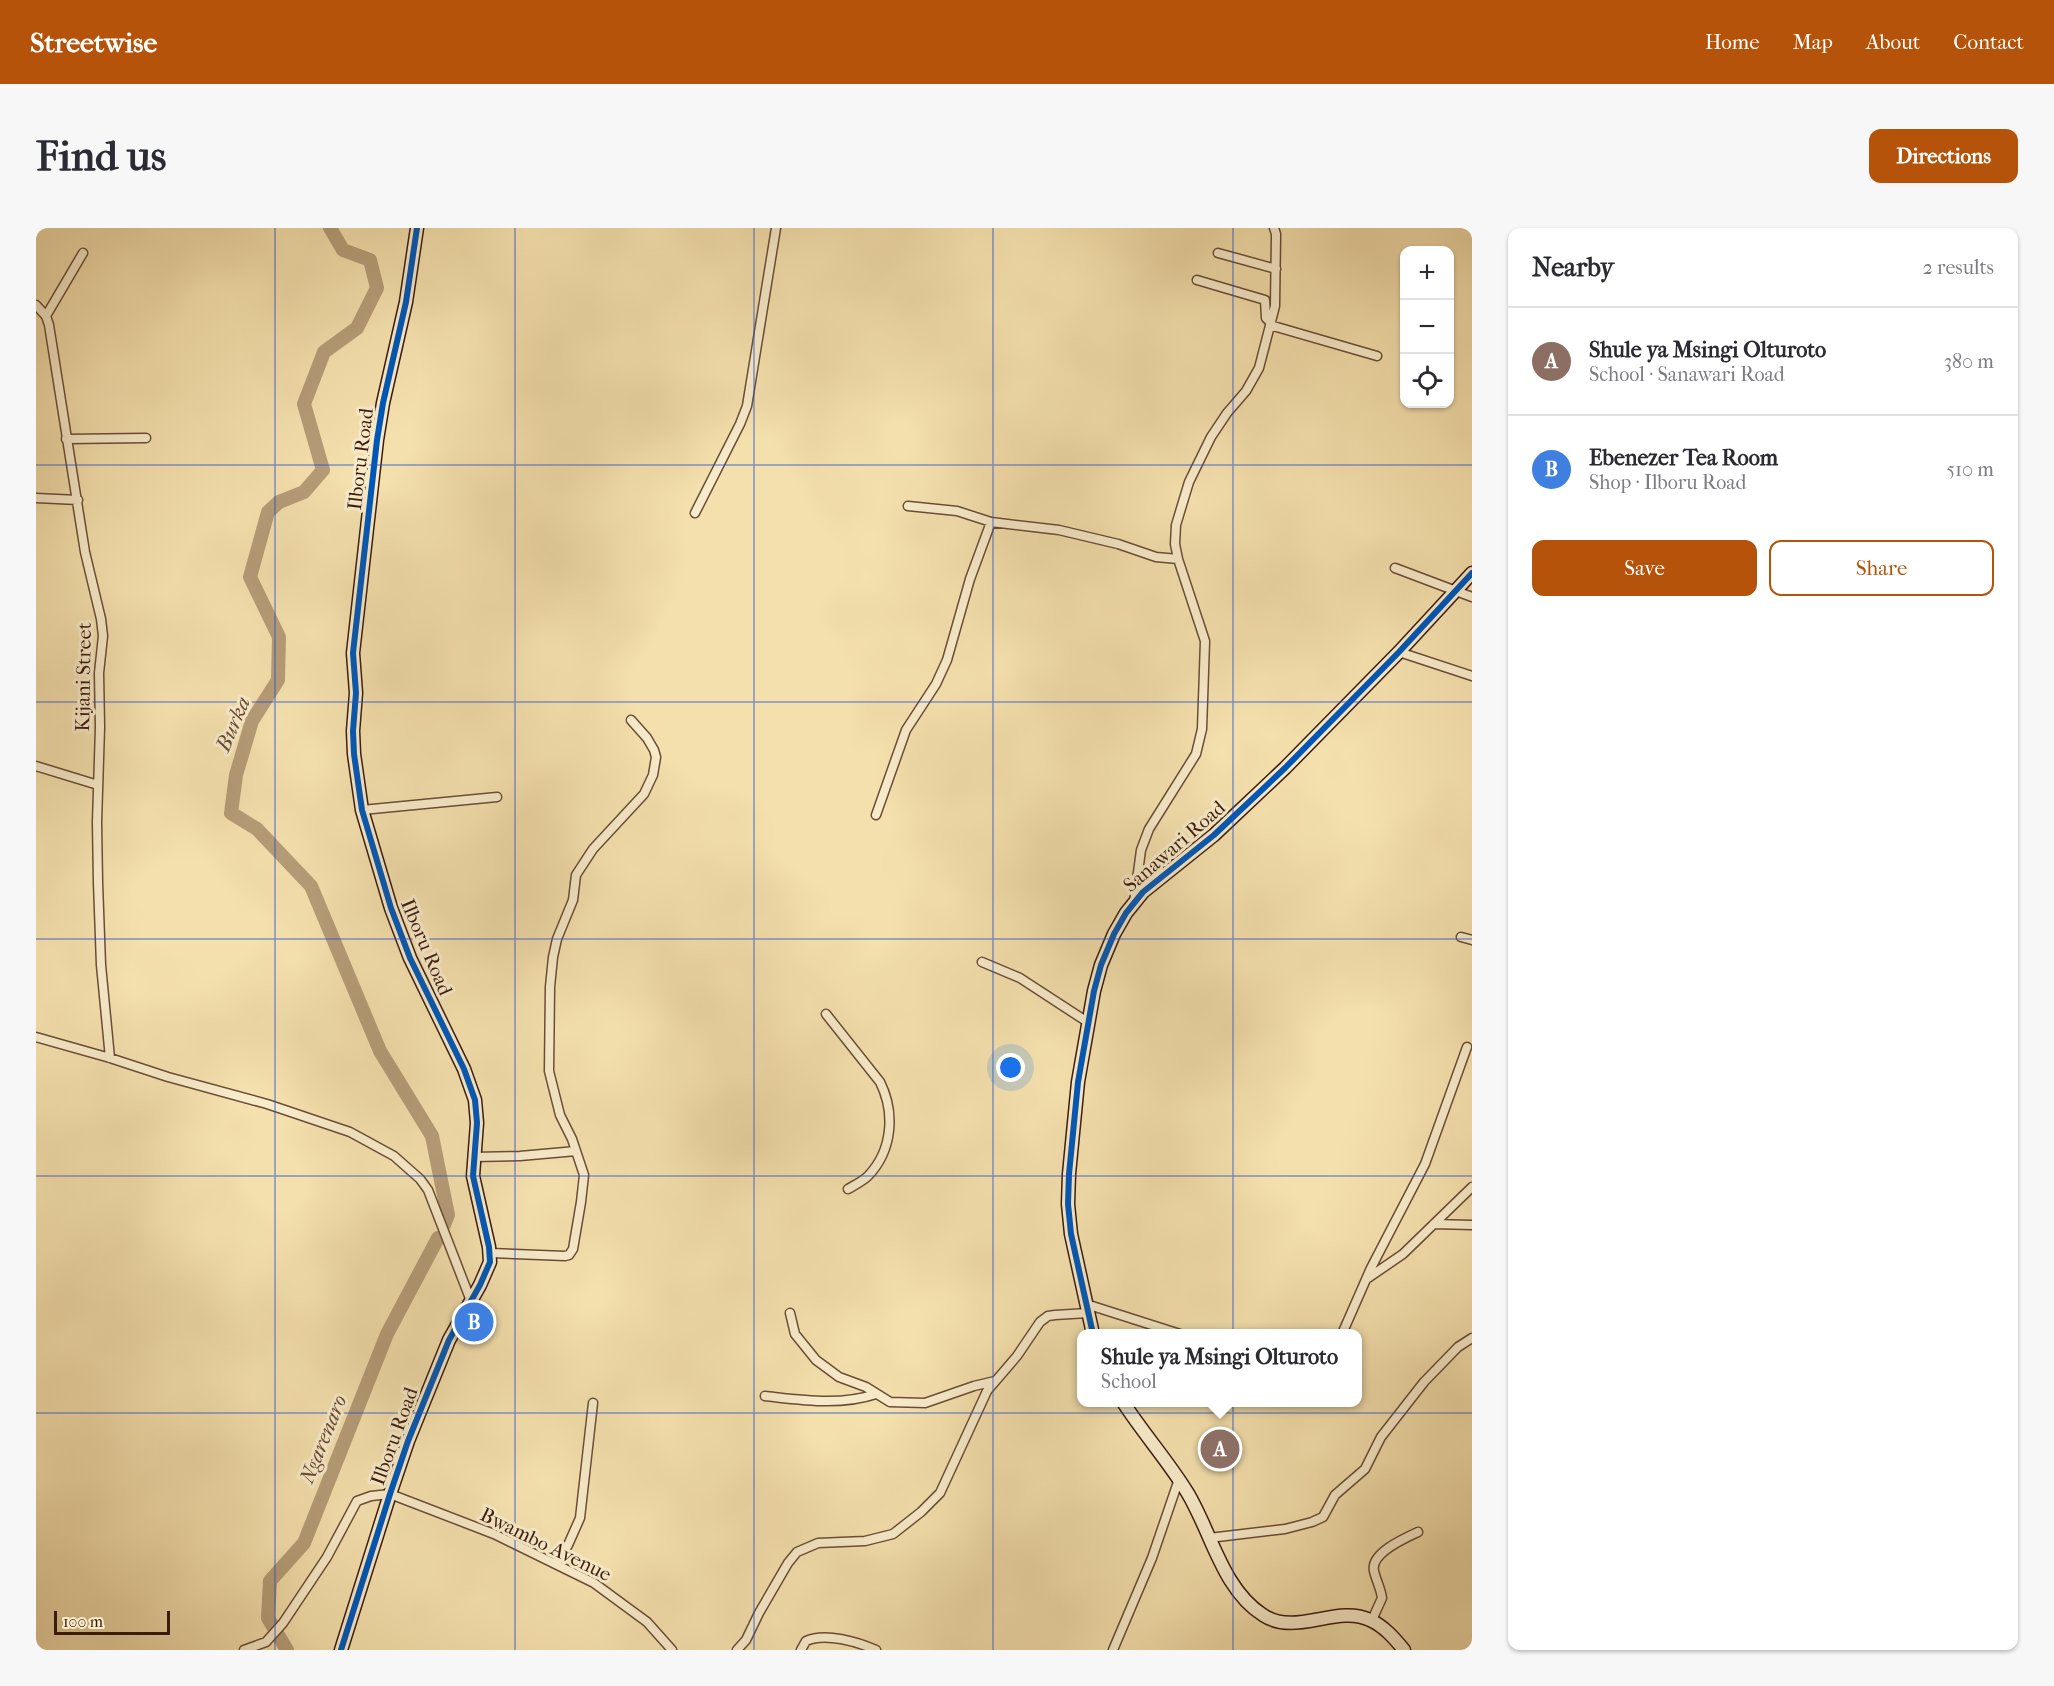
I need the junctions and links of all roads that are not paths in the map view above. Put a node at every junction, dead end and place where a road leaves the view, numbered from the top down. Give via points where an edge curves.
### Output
1 (417, 228) edge
2 (777, 228) edge
3 (1274, 228) edge
4 (83, 252) dead end
5 (1218, 253) dead end
6 (1276, 269) junction
7 (1197, 280) dead end
8 (36, 305) edge
9 (46, 316) junction
10 (1270, 324) junction
11 (1377, 356) dead end
12 (146, 438) dead end
13 (66, 439) junction
14 (36, 498) edge
15 (78, 500) junction
16 (908, 506) dead end
17 (695, 513) dead end
18 (991, 522) junction
19 (1178, 559) junction
20 (1395, 568) dead end
21 (1472, 573) edge
22 (1455, 591) junction
23 (1472, 597) edge
24 (1399, 652) junction
25 (1472, 676) edge
26 (631, 720) dead end
27 (36, 766) edge
28 (98, 785) junction
29 (497, 797) dead end
30 (362, 810) junction
31 (876, 815) dead end
32 (1134, 902) junction
33 (1461, 938) dead end
34 (1472, 940) edge
35 (982, 962) dead end
36 (826, 1014) dead end
37 (1089, 1023) junction
38 (36, 1037) edge
39 (1467, 1047) dead end
40 (110, 1058) junction
41 (576, 1152) junction
42 (474, 1157) junction
43 (1472, 1187) edge
44 (848, 1189) dead end
45 (1434, 1224) junction
46 (1472, 1225) edge
47 (490, 1253) junction
48 (1368, 1278) junction
49 (471, 1301) junction
50 (1087, 1308) junction
51 (790, 1313) dead end
52 (1092, 1329) edge
53 (1162, 1329) edge
54 (1344, 1329) edge
55 (1472, 1338) edge
56 (995, 1381) junction
57 (876, 1394) junction
58 (765, 1396) dead end
59 (593, 1403) dead end
60 (1127, 1407) edge
61 (1179, 1479) junction
62 (390, 1494) junction
63 (1418, 1532) dead end
64 (1209, 1538) junction
65 (556, 1564) junction
66 (1372, 1620) junction
67 (244, 1650) edge
68 (341, 1650) edge
69 (672, 1650) edge
70 (737, 1650) edge
71 (801, 1650) edge
72 (876, 1650) edge
73 (1113, 1650) edge
74 (1404, 1650) edge

1 - 30 street, Ilboru Road via 406,302 383,403 353,653 353,731
2 - 17 street via 747,405
3 - 6 street
4 - 9 street
5 - 6 street
6 - 10 street via 1275,306
7 - 10 street via 1265,300
8 - 9 street
9 - 13 street, Kijani Street
10 - 11 street
10 - 19 street via 1259,368 1211,437 1189,482 1176,525
12 - 13 street
13 - 15 street, Kijani Street
14 - 15 street
15 - 28 street, Kijani Street via 103,636
16 - 18 street via 957,511
18 - 19 street via 1059,530 1156,557
18 - 31 street via 947,660 906,730
19 - 32 street via 1205,641 1202,729 1196,754 1149,830 1141,850
20 - 22 street
21 - 22 street, Sanawari Road
22 - 23 street
22 - 24 street, Sanawari Road
24 - 25 street
24 - 32 street, Sanawari Road via 1214,835
26 - 41 street via 654,750 653,775 644,794 593,849 576,874 573,900 555,948 550,987 551,1087
27 - 28 street
28 - 40 street, Kijani Street via 98,921
29 - 30 street
30 - 42 street, Ilboru Road via 410,958 472,1090 477,1123
32 - 37 street, Sanawari Road via 1106,951
33 - 34 street
35 - 37 street via 1020,978
36 - 44 street via 880,1082 890,1115 889,1138 879,1161 868,1176
37 - 50 street, Sanawari Road via 1078,1082 1068,1189 1071,1234
38 - 40 street
39 - 48 street via 1425,1164
40 - 49 street via 350,1132 394,1156 428,1190
41 - 42 street
41 - 47 street via 584,1175 569,1255
42 - 47 street, Ilboru Road via 474,1186
43 - 45 street
45 - 46 street
45 - 48 street
47 - 49 street, Ilboru Road via 488,1269
48 - 54 street
49 - 62 street, Ilboru Road via 438,1365
50 - 52 street, Sanawari Road
50 - 53 street
50 - 56 street via 1043,1319
51 - 57 street via 795,1334 816,1360 839,1377
55 - 64 street via 1424,1382 1381,1437 1365,1469 1335,1495 1323,1517 1285,1529
56 - 57 street via 925,1403 890,1402
56 - 70 street via 932,1503 893,1534 865,1541 818,1543 797,1552
57 - 58 street via 829,1401
59 - 65 street via 580,1518
60 - 61 street
61 - 64 street
61 - 73 street via 1152,1558
62 - 65 street, Bwambo Avenue via 494,1534
62 - 67 street via 357,1501 327,1557 283,1623 266,1642
62 - 68 street, Ilboru Road
63 - 66 street via 1380,1554 1376,1561 1374,1572 1382,1598
64 - 66 street via 1244,1597 1265,1617 1286,1623 1355,1616
65 - 69 street, Bwambo Avenue via 625,1604
66 - 74 street
71 - 72 street via 806,1641 814,1638 848,1639

